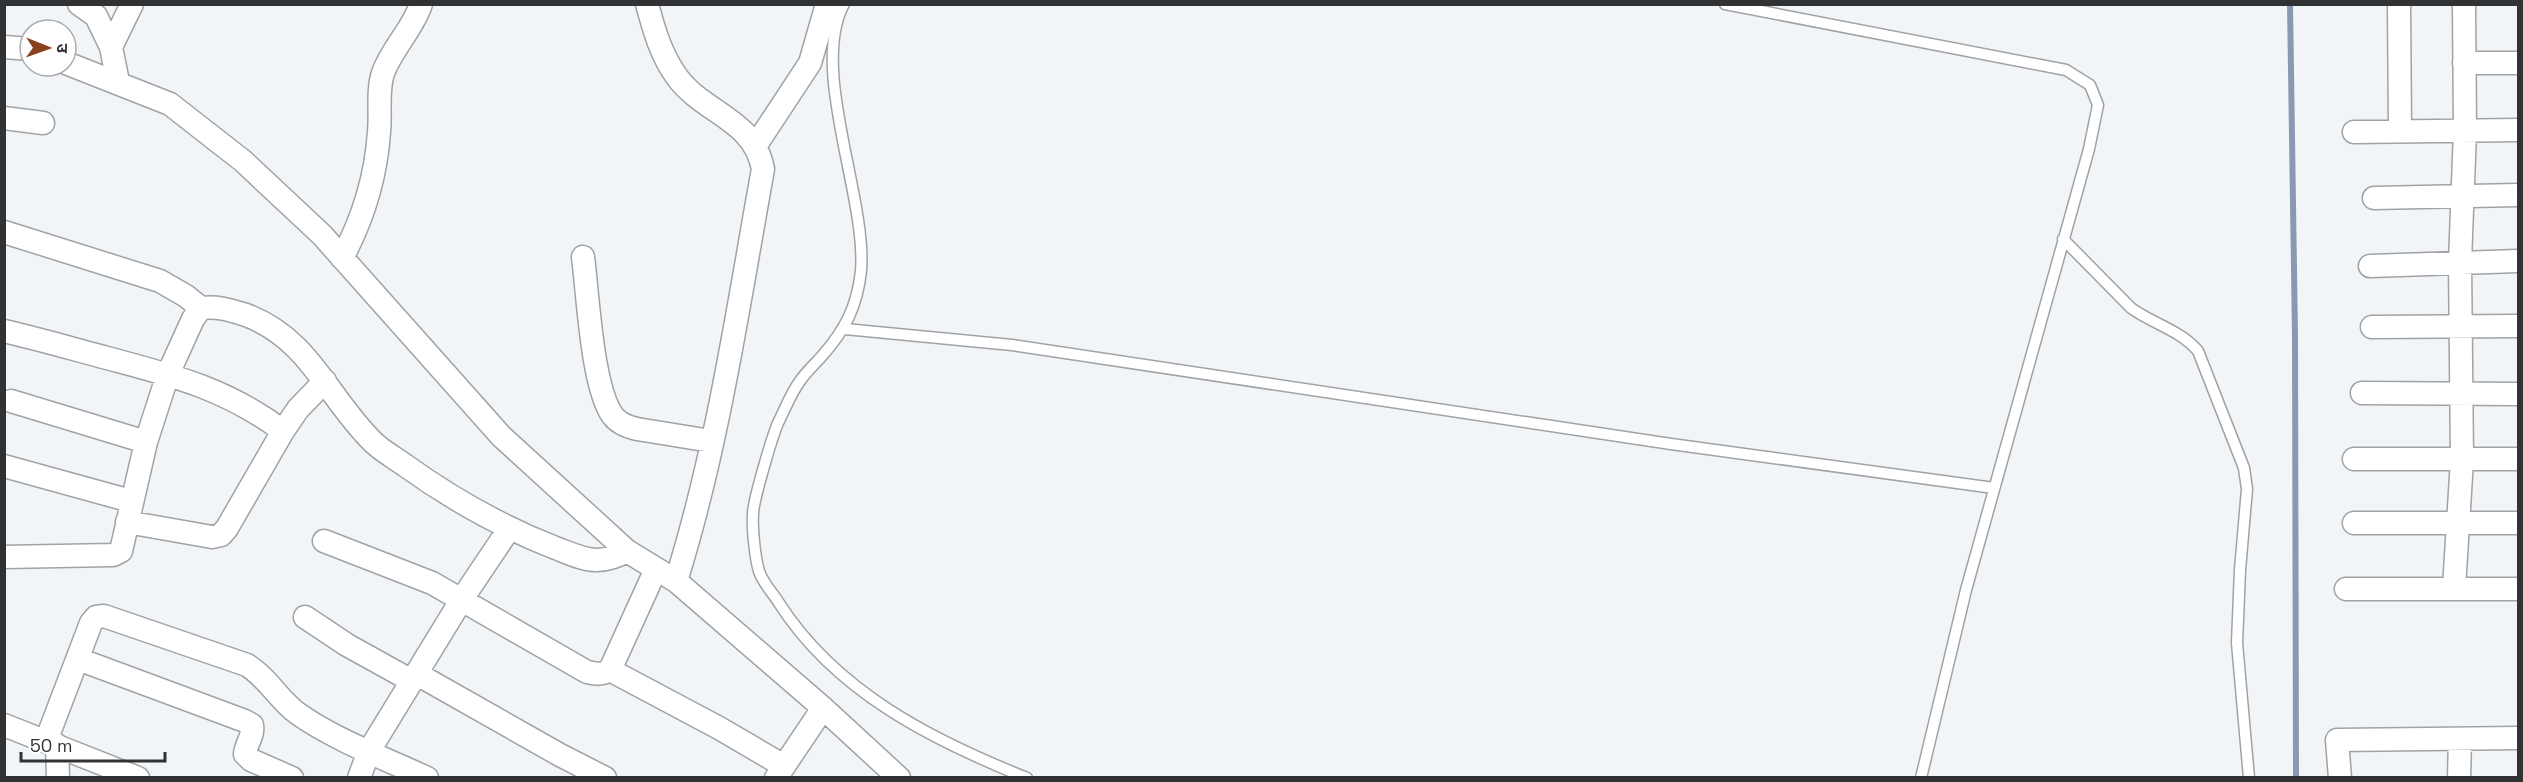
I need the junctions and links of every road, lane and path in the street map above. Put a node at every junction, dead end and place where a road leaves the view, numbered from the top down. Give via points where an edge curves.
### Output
1 (79, 4) edge
2 (132, 4) edge
3 (421, 4) edge
4 (646, 4) edge
5 (827, 4) edge
6 (844, 4) edge
7 (1725, 4) edge
8 (2399, 4) edge
9 (2464, 4) edge
10 (111, 47) junction
11 (2464, 63) junction
12 (2518, 63) edge
13 (78, 67) edge
14 (118, 82) junction
15 (4, 118) edge
16 (43, 123) dead end
17 (2465, 130) junction
18 (2518, 130) edge
19 (2400, 131) junction
20 (2354, 132) dead end
21 (756, 146) junction
22 (2518, 195) edge
23 (2461, 197) junction
24 (2374, 198) dead end
25 (4, 232) edge
26 (2063, 239) junction
27 (583, 257) dead end
28 (342, 258) junction
29 (2518, 261) edge
30 (2460, 262) junction
31 (2370, 266) dead end
32 (201, 308) junction
33 (2460, 326) junction
34 (2518, 326) edge
35 (2372, 327) dead end
36 (845, 329) junction
37 (4, 332) edge
38 (168, 374) junction
39 (325, 381) junction
40 (2362, 393) dead end
41 (2518, 394) edge
42 (2462, 395) junction
43 (11, 401) dead end
44 (283, 431) junction
45 (711, 441) junction
46 (146, 442) junction
47 (2354, 459) dead end
48 (2518, 459) edge
49 (2462, 460) junction
50 (4, 466) edge
51 (1994, 488) junction
52 (129, 511) junction
53 (2458, 523) junction
54 (2518, 523) edge
55 (2354, 524) dead end
56 (508, 529) junction
57 (324, 541) dead end
58 (627, 551) junction
59 (4, 557) edge
60 (656, 569) junction
61 (676, 580) junction
62 (2454, 588) junction
63 (2346, 589) dead end
64 (2518, 589) edge
65 (462, 599) junction
66 (305, 617) dead end
67 (78, 659) junction
68 (610, 670) junction
69 (414, 677) junction
70 (823, 708) junction
71 (4, 725) edge
72 (2518, 738) edge
73 (2460, 739) junction
74 (51, 743) junction
75 (369, 751) junction
76 (780, 772) edge
77 (58, 777) edge
78 (138, 777) edge
79 (292, 777) edge
80 (359, 777) edge
81 (427, 777) edge
82 (605, 777) edge
83 (899, 777) edge
84 (1027, 777) edge
85 (1921, 777) edge
86 (2249, 777) edge
87 (2340, 777) edge
88 (2459, 777) edge

1 - 10 street via 96,16
2 - 10 street
3 - 28 street via 384,72 374,171 357,230
4 - 21 street via 661,51 677,78 744,131
5 - 21 street via 810,63
6 - 36 lane via 833,50 861,271
7 - 26 lane via 2066,70 2090,85 2098,105
8 - 19 street
9 - 11 street
10 - 14 street
11 - 12 street
11 - 17 street
13 - 14 street
14 - 28 street via 170,104 243,161
15 - 16 street
17 - 18 street
17 - 19 street
17 - 23 street
19 - 20 street
21 - 45 street via 763,169
22 - 23 street
23 - 24 street
23 - 30 street
25 - 32 street via 160,281
26 - 51 lane
26 - 86 lane via 2131,308 2189,340 2199,351 2244,468 2247,489 2237,643
27 - 45 street via 600,384 614,418 637,429
28 - 58 street via 501,436
29 - 30 street
30 - 31 street
30 - 33 street
32 - 38 street
32 - 39 street via 230,309 263,322 289,339
33 - 34 street
33 - 35 street
33 - 42 street
36 - 51 lane via 1012,345 1671,444
36 - 84 lane via 800,380 777,425 752,513 759,572 793,624 844,678 909,723
37 - 38 street
38 - 44 street via 220,392 255,410
38 - 46 street
39 - 44 street
39 - 56 street via 374,443 457,500
40 - 42 street
41 - 42 street
42 - 49 street
43 - 46 street
44 - 52 street via 221,535 212,537
45 - 61 street via 694,523
46 - 52 street
47 - 49 street
48 - 49 street
49 - 53 street
50 - 52 street
51 - 85 lane
52 - 59 street via 124,543 121,551 113,555
53 - 54 street
53 - 55 street
53 - 62 street
56 - 58 street via 578,557 613,558
56 - 65 street
57 - 65 street
58 - 60 street
60 - 61 street
60 - 68 street
61 - 70 street
62 - 63 street
62 - 64 street
65 - 68 street via 587,672 604,674
65 - 69 street
66 - 69 street via 348,645
67 - 74 street
67 - 75 street via 91,623 104,616 247,665 261,673 294,711
67 - 79 street via 245,721 252,725 253,733 245,754
68 - 76 street via 719,728
69 - 75 street
69 - 82 street
70 - 76 street
70 - 83 street
71 - 74 street
72 - 73 street
73 - 87 street via 2337,740
73 - 88 street
74 - 77 street
74 - 78 street
75 - 80 street
75 - 81 street

